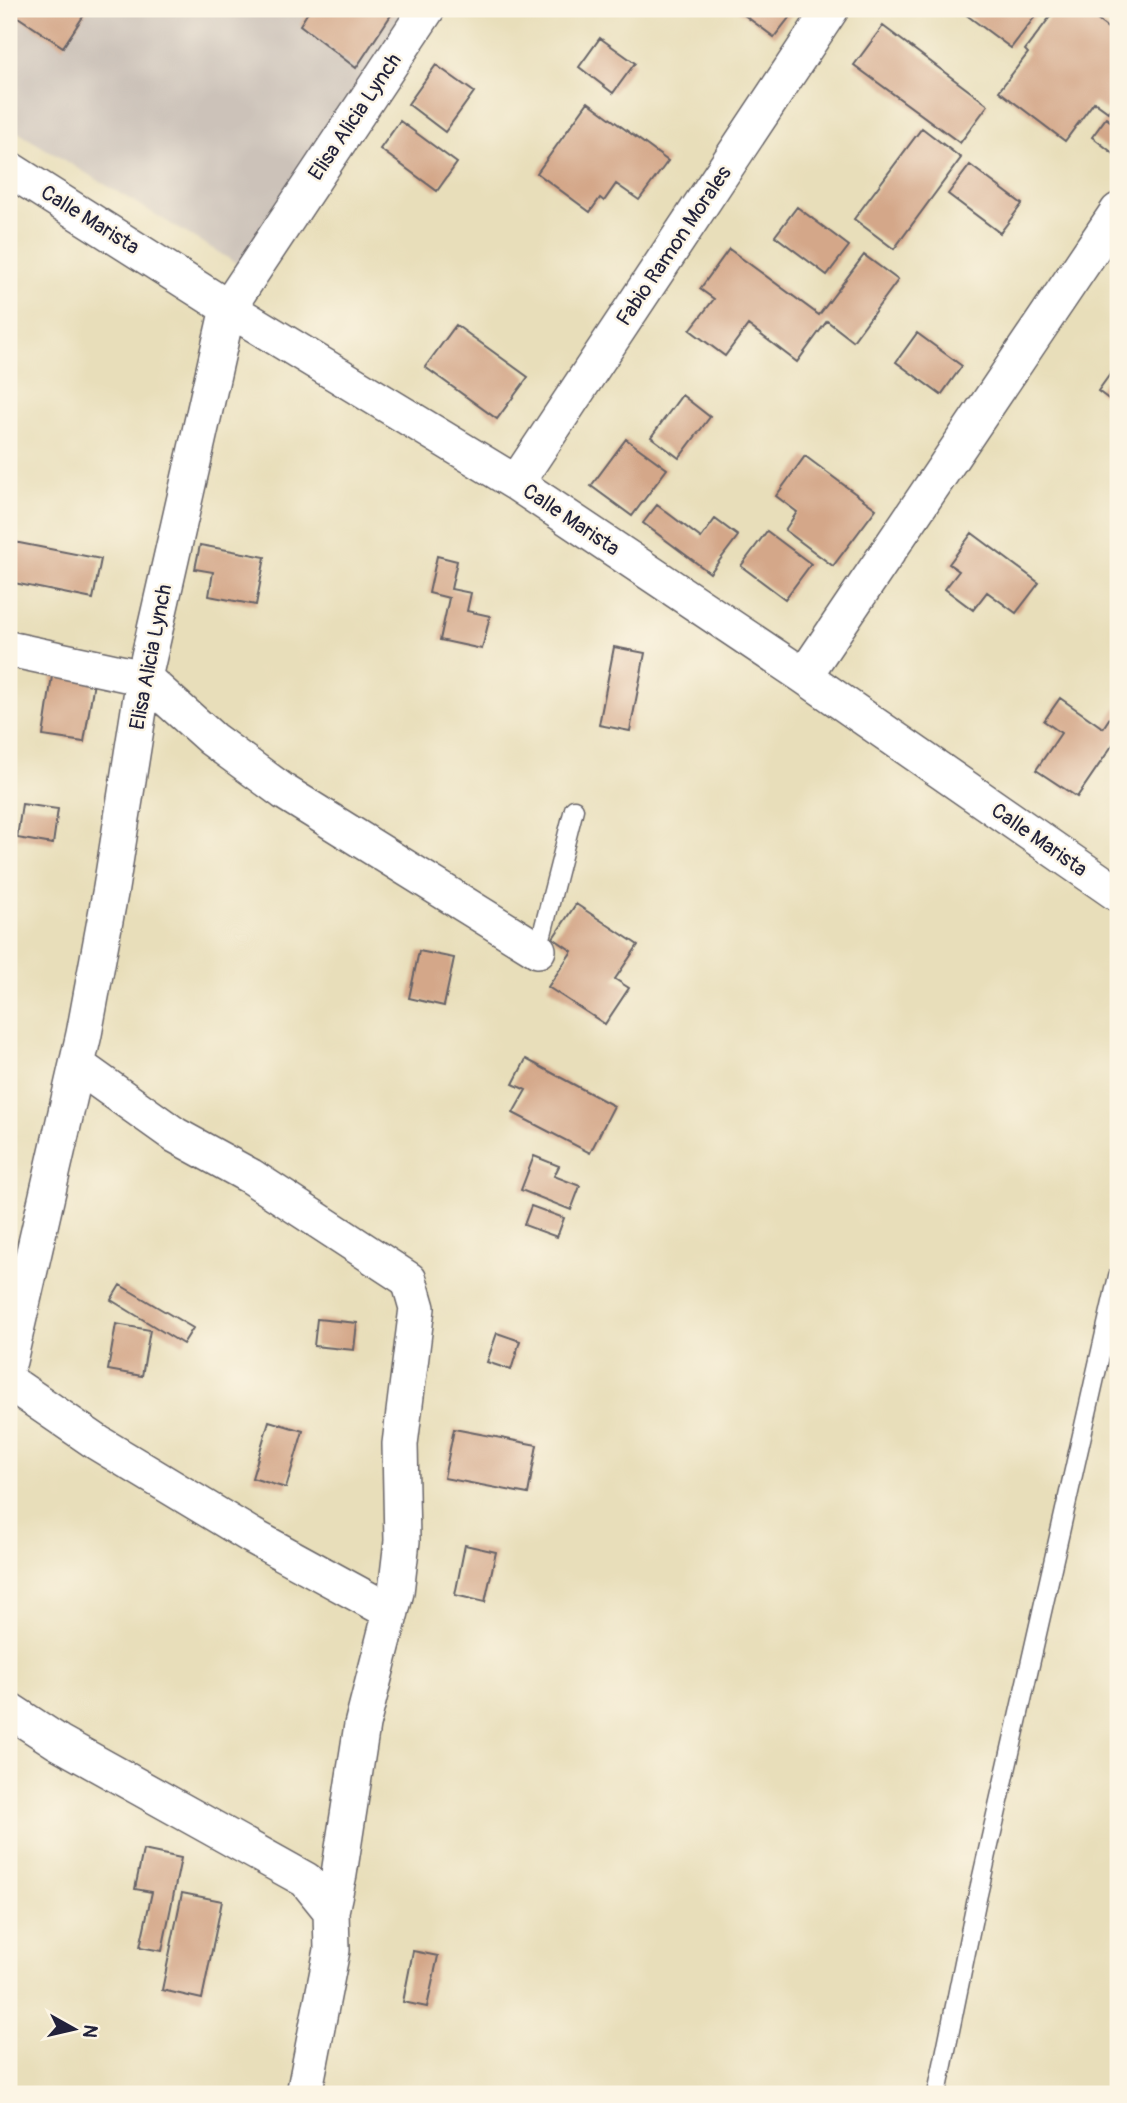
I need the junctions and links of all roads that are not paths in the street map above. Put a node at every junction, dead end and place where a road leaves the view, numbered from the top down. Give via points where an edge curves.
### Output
1 (427, 9) edge
2 (831, 9) edge
3 (9, 169) edge
4 (1118, 211) edge
5 (228, 308) junction
6 (516, 483) junction
7 (9, 649) edge
8 (804, 676) junction
9 (145, 678) junction
10 (574, 810) dead end
11 (1118, 894) edge
12 (538, 950) joint
13 (76, 1065) junction
14 (1118, 1276) edge
15 (9, 1361) edge
16 (9, 1382) edge
17 (391, 1612) junction
18 (9, 1710) edge
19 (331, 1911) junction
20 (304, 2094) edge
21 (937, 2094) edge

1 - 5 street, Elisa Alicia Lynch
2 - 6 street, Fabio Ramon Morales
3 - 5 street, Calle Marista
4 - 8 street
5 - 6 street, Calle Marista
5 - 9 street, Elisa Alicia Lynch
6 - 8 street, Calle Marista
7 - 9 street
8 - 11 street, Calle Marista
9 - 12 street via 212,739 284,792
9 - 13 street, Elisa Alicia Lynch
10 - 12 lane
13 - 15 street, Elisa Alicia Lynch
13 - 17 street via 175,1135 250,1176 408,1280 416,1308 400,1444 402,1541
14 - 21 lane
16 - 17 street via 145,1472
17 - 19 street via 362,1725
18 - 19 street via 306,1880
19 - 20 street via 332,1950

